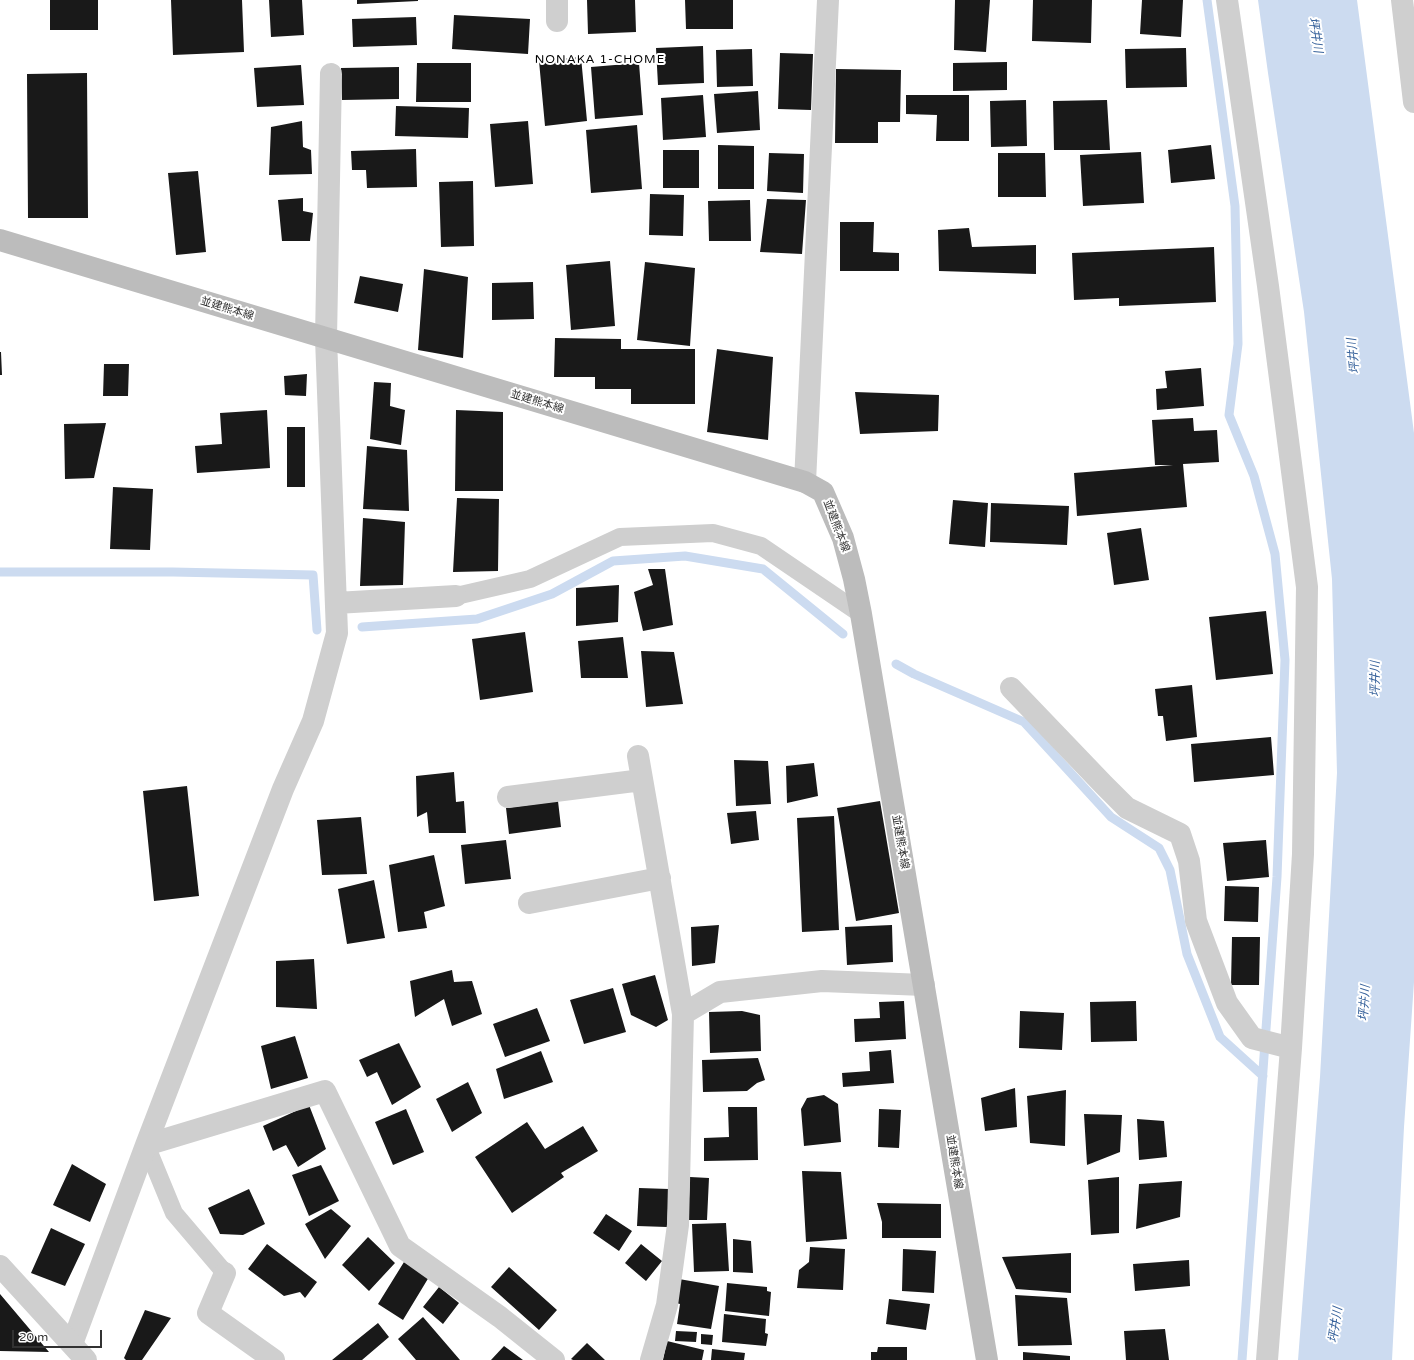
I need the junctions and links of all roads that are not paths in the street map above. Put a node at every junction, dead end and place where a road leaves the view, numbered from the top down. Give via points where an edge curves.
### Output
1 (557, 0) edge
2 (828, 0) edge
3 (1227, 0) edge
4 (1402, 0) edge
5 (557, 22) dead end
6 (331, 74) dead end
7 (1414, 102) edge
8 (0, 240) edge
9 (326, 338) junction
10 (805, 482) junction
11 (456, 596) joint
12 (336, 602) junction
13 (861, 614) junction
14 (1011, 688) dead end
15 (638, 756) dead end
16 (642, 780) junction
17 (508, 797) dead end
18 (660, 878) junction
19 (529, 903) dead end
20 (924, 985) junction
21 (683, 1014) junction
22 (1291, 1048) junction
23 (146, 1145) junction
24 (0, 1266) edge
25 (225, 1273) joint
26 (79, 1352) edge
27 (274, 1360) edge
28 (554, 1360) edge
29 (651, 1360) edge
30 (987, 1360) edge
31 (1267, 1360) edge

1 - 5 street
2 - 10 street
3 - 22 street via 1268,286 1307,587 1303,854
4 - 7 street
6 - 9 street
8 - 9 main road, 並建熊本線
9 - 10 main road, 並建熊本線
9 - 12 street
10 - 13 main road, 並建熊本線 via 823,492 842,538
11 - 12 street
11 - 13 lane via 530,579 620,537 713,533 762,546
12 - 23 street via 338,633 312,720
13 - 20 main road, 並建熊本線
14 - 22 street via 1127,808 1180,834 1189,861 1196,921 1227,1003 1252,1038
15 - 16 street
16 - 17 street
16 - 18 street
18 - 19 street
18 - 21 street
20 - 21 street via 822,981 720,992
20 - 30 main road, 並建熊本線
21 - 29 street via 678,1225 667,1305
22 - 31 street
23 - 25 lane via 174,1213
23 - 26 street
23 - 28 street via 325,1091 400,1246 500,1316
24 - 26 street
25 - 27 street via 208,1313

